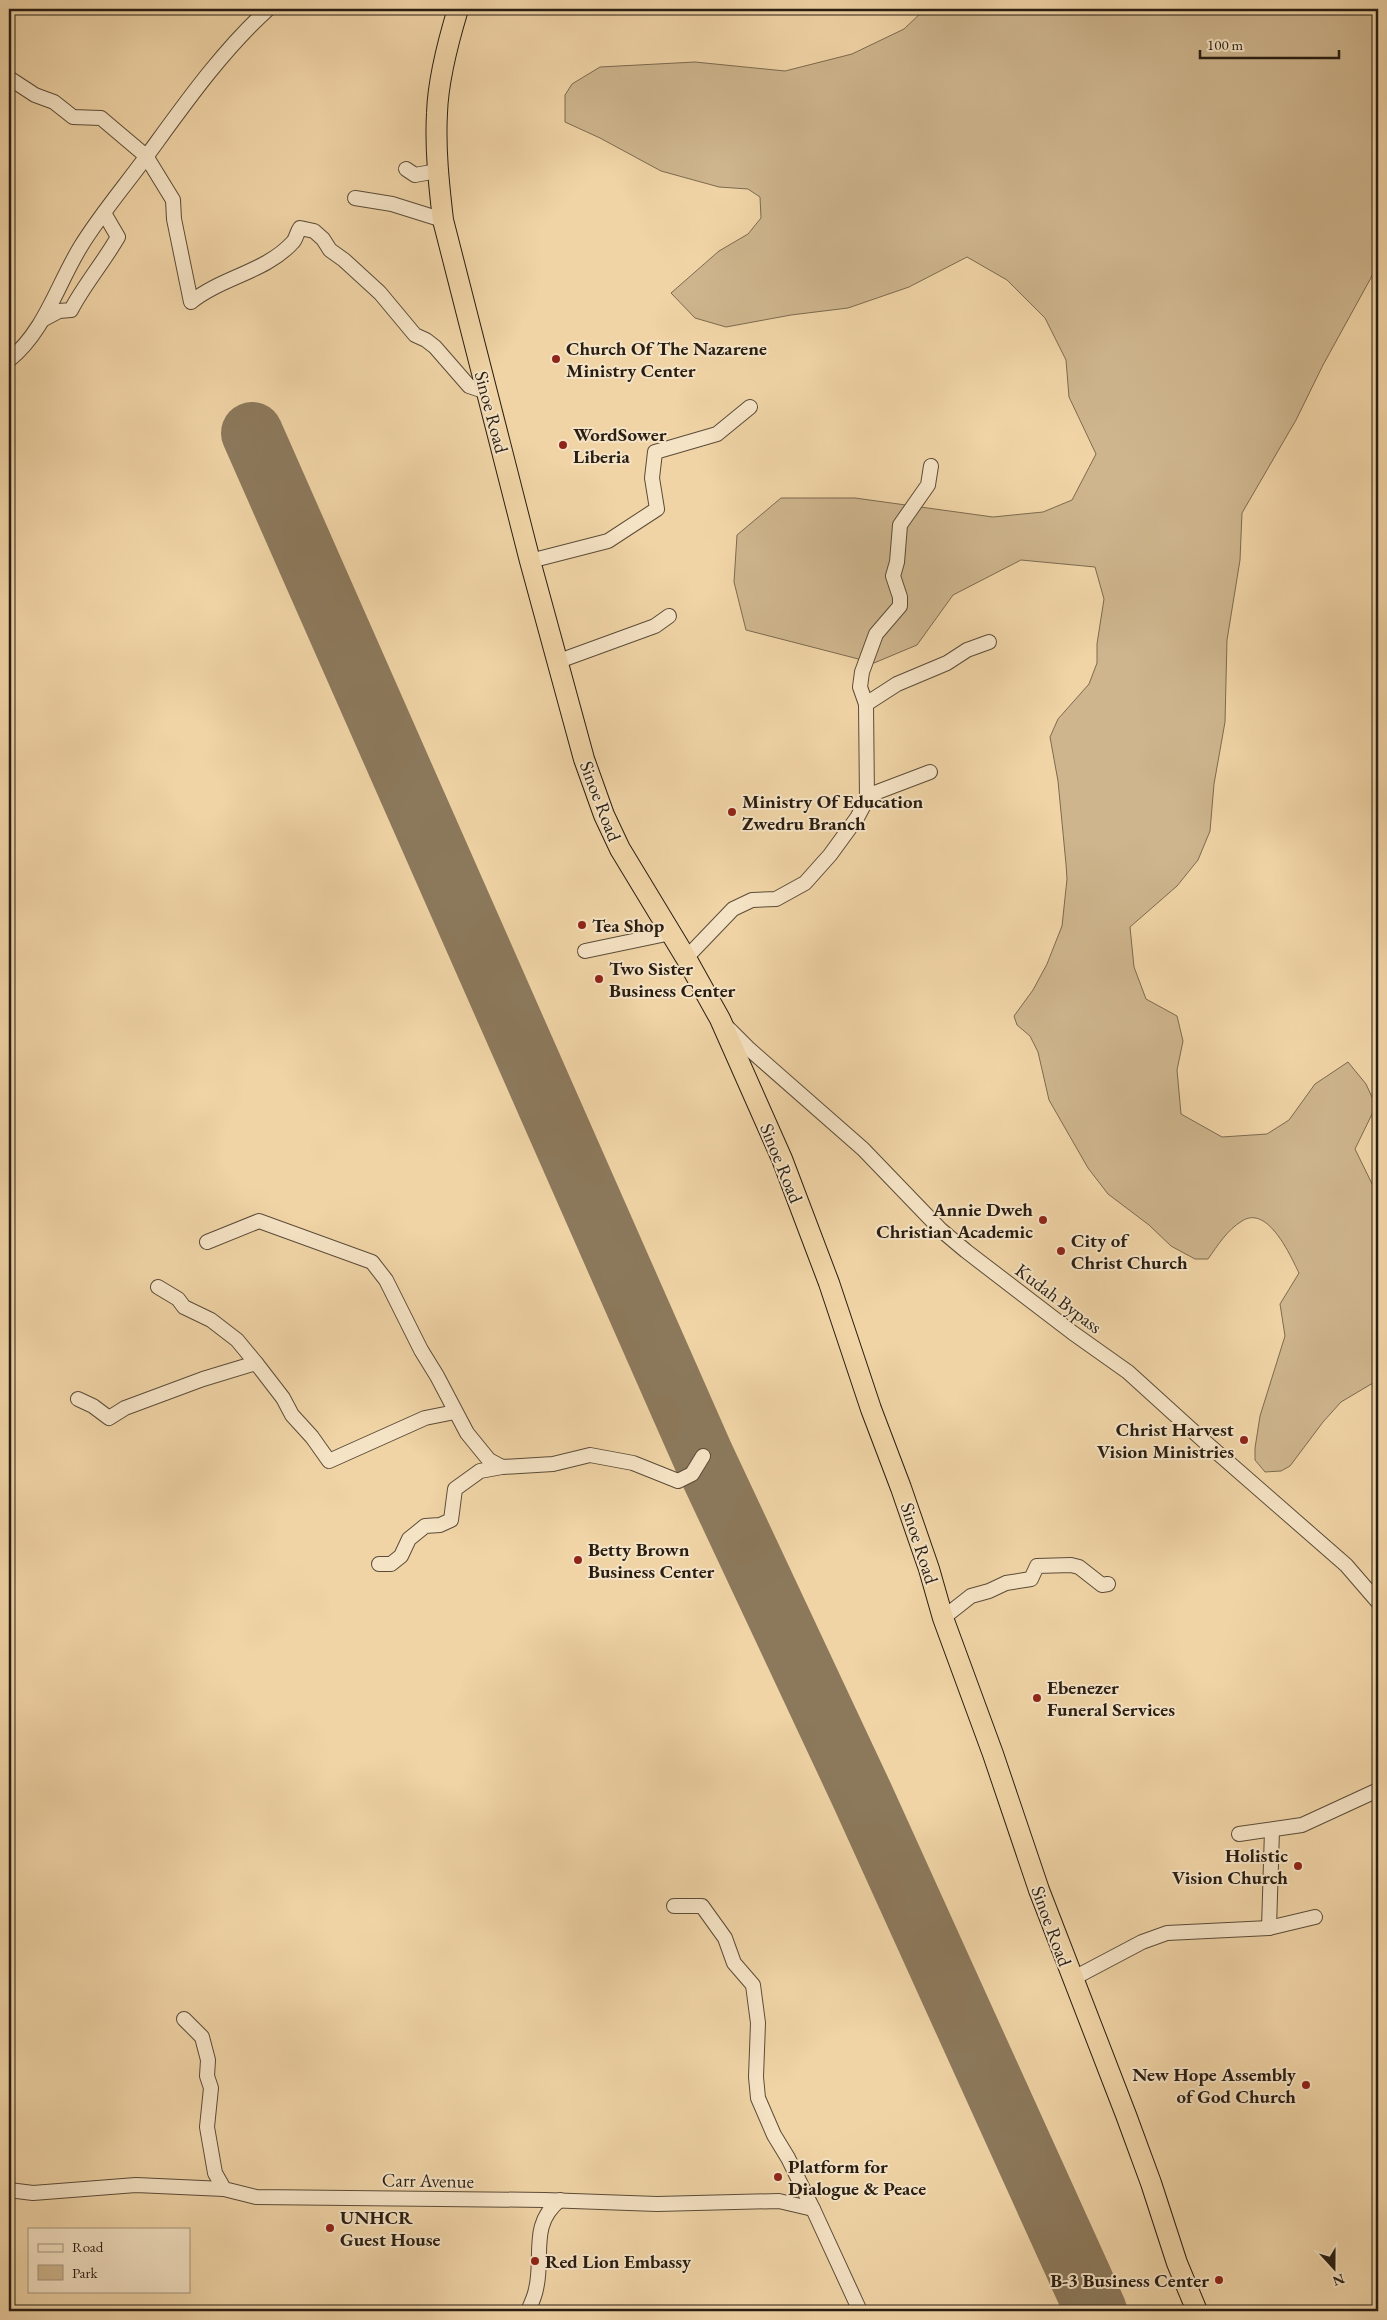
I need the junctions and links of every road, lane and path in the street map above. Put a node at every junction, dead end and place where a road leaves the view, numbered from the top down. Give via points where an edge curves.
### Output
1 (268, 9) edge
2 (458, 9) edge
3 (9, 78) edge
4 (146, 156) junction
5 (406, 169) dead end
6 (437, 171) junction
7 (356, 198) dead end
8 (104, 213) junction
9 (443, 220) junction
10 (44, 319) junction
11 (9, 360) edge
12 (487, 392) junction
13 (750, 407) dead end
14 (931, 466) dead end
15 (530, 560) junction
16 (669, 616) dead end
17 (988, 642) dead end
18 (559, 660) junction
19 (866, 704) junction
20 (930, 772) dead end
21 (866, 799) junction
22 (670, 933) junction
23 (585, 950) dead end
24 (686, 958) junction
25 (720, 1019) junction
26 (207, 1242) dead end
27 (158, 1287) dead end
28 (256, 1363) junction
29 (78, 1399) dead end
30 (455, 1412) junction
31 (703, 1456) dead end
32 (502, 1467) junction
33 (379, 1564) dead end
34 (1108, 1584) dead end
35 (1378, 1602) edge
36 (943, 1618) junction
37 (1378, 1790) edge
38 (1272, 1830) junction
39 (1239, 1834) dead end
40 (674, 1906) dead end
41 (1315, 1916) dead end
42 (1269, 1928) junction
43 (1072, 1978) junction
44 (184, 2019) dead end
45 (224, 2188) junction
46 (9, 2190) edge
47 (560, 2200) junction
48 (813, 2208) junction
49 (528, 2311) edge
50 (860, 2311) edge
51 (1197, 2311) edge

1 - 4 street via 240,35 195,88
2 - 6 highway, Sinoe Road via 447,46 437,112
3 - 4 street via 54,102 73,117 101,118
4 - 8 street
4 - 12 street via 173,200 191,302 224,281 268,262 294,241 300,228 314,231 330,250 380,293 416,335 435,347 469,386
5 - 6 street via 415,176
6 - 9 highway, Sinoe Road
7 - 9 street via 392,204
8 - 10 street via 81,247
8 - 10 street via 118,238 71,310 59,311
9 - 12 highway, Sinoe Road
10 - 11 street
12 - 15 highway, Sinoe Road
13 - 15 street via 717,434 655,452 652,478 658,508 608,541
14 - 19 street via 928,485 898,531 898,554 893,576 900,606 876,634 865,659 860,687
15 - 18 highway, Sinoe Road
16 - 18 street via 655,626
17 - 19 street via 897,684
18 - 22 highway, Sinoe Road via 584,759 604,815 620,849
19 - 21 street
20 - 21 street
21 - 24 street via 857,818 830,856 805,883 776,899 752,900 734,909
22 - 23 street
22 - 24 highway, Sinoe Road
24 - 25 highway, Sinoe Road
25 - 35 street, Kudah Bypass via 748,1048 863,1149 941,1230 1128,1372 1346,1565
25 - 36 highway, Sinoe Road via 767,1122 829,1283 871,1409 902,1488
26 - 30 street via 259,1221 372,1262 386,1280
27 - 28 street via 238,1340
28 - 29 street via 125,1408 109,1418
28 - 30 street via 329,1461 425,1418
30 - 32 street via 489,1460
31 - 32 street via 692,1474 678,1481 633,1463 590,1456 553,1464
32 - 33 street via 480,1471 455,1489 451,1520 425,1526 409,1539 401,1556 391,1564
34 - 36 street via 1102,1585 1071,1565 1037,1566 1032,1579 1006,1583 971,1596
36 - 43 highway, Sinoe Road
37 - 38 street via 1302,1825
38 - 39 street
38 - 42 street
40 - 48 street via 702,1906 725,1938 734,1963 753,1985 758,2023 758,2098
41 - 42 street
42 - 43 street via 1167,1933 1142,1942
43 - 51 highway, Sinoe Road
44 - 45 street via 202,2037 208,2060 207,2076 211,2088 207,2127 215,2173
45 - 46 street, Carr Avenue via 136,2184 33,2193
45 - 47 street, Carr Avenue via 256,2197
47 - 48 street, Carr Avenue via 657,2204 778,2201
47 - 49 street via 548,2210 539,2241 537,2288
48 - 50 street

